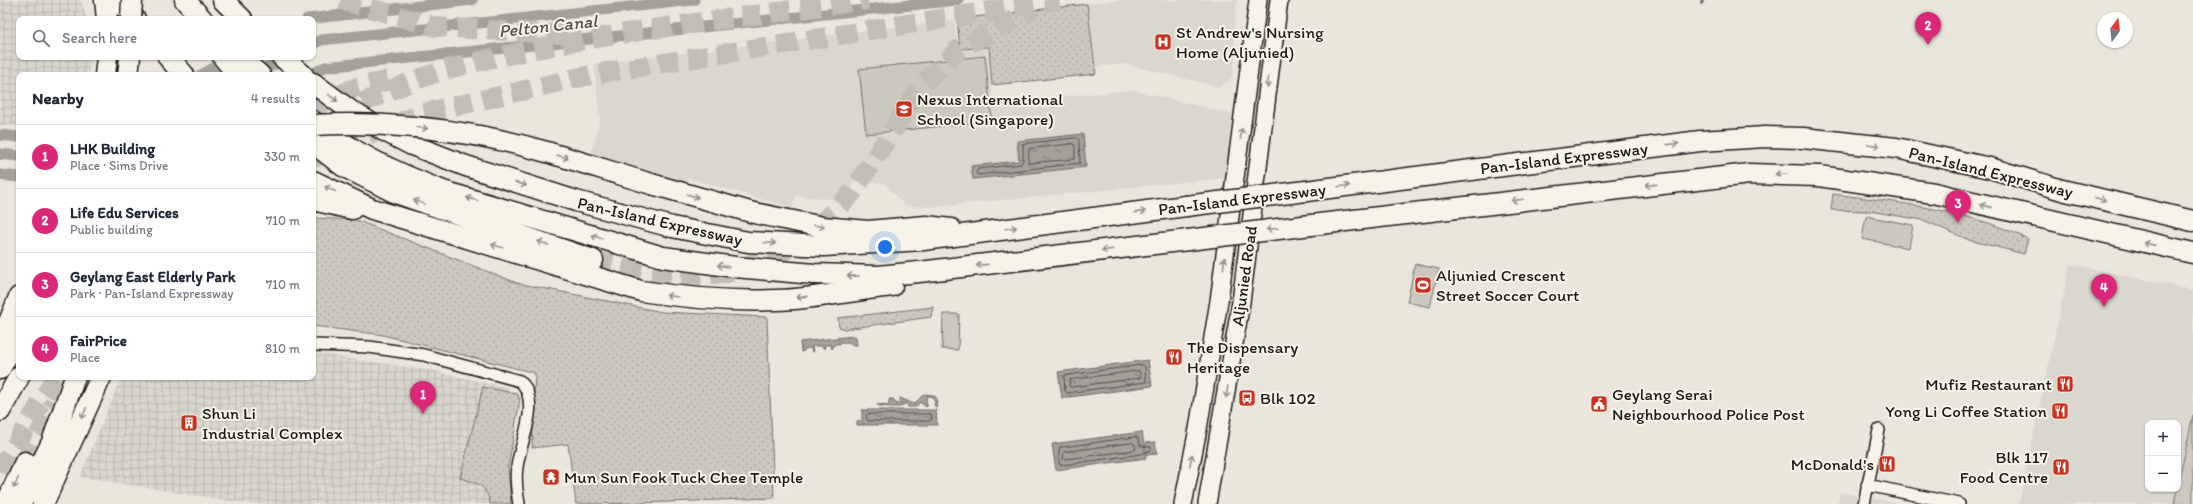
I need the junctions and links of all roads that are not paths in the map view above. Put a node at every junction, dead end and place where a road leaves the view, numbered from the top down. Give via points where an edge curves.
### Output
1 (105, 0) edge
2 (118, 0) edge
3 (132, 0) edge
4 (185, 0) edge
5 (223, 0) edge
6 (234, 0) edge
7 (1258, 0) edge
8 (1279, 0) edge
9 (107, 16) edge
10 (131, 16) edge
11 (132, 16) edge
12 (199, 16) edge
13 (239, 16) edge
14 (244, 16) edge
15 (107, 60) edge
16 (130, 60) edge
17 (171, 60) edge
18 (226, 60) edge
19 (242, 60) edge
20 (286, 60) edge
21 (105, 72) edge
22 (128, 72) edge
23 (181, 72) edge
24 (236, 72) edge
25 (256, 72) edge
26 (300, 72) edge
27 (316, 85) edge
28 (316, 123) edge
29 (316, 125) edge
30 (316, 145) edge
31 (316, 182) edge
32 (316, 201) edge
33 (372, 209) junction
34 (2193, 221) edge
35 (916, 234) junction
36 (2191, 253) edge
37 (593, 260) tunnel mouth
38 (919, 272) junction
39 (16, 302) edge
40 (16, 304) edge
41 (0, 333) edge
42 (16, 339) edge
43 (0, 344) edge
44 (316, 345) edge
45 (0, 369) edge
46 (17, 380) edge
47 (75, 380) edge
48 (99, 380) edge
49 (0, 411) edge
50 (1879, 430) dead end
51 (32, 465) junction
52 (1867, 488) junction
53 (6, 504) edge
54 (21, 504) edge
55 (28, 504) edge
56 (43, 504) edge
57 (519, 504) edge
58 (1183, 504) edge
59 (1207, 504) edge
60 (1864, 504) edge
61 (1926, 504) edge
62 (1959, 504) edge

1 - 9 highway
2 - 11 highway
3 - 10 highway, bridge
4 - 12 highway
5 - 13 highway
6 - 14 highway
58 -> 7 main road, Aljunied Road via 1219,301
8 -> 59 main road, Aljunied Road via 1241,302
15 - 21 highway
16 - 22 highway
17 - 23 highway
18 - 24 highway
19 - 25 highway
20 - 26 highway, Pan-Island Expressway
27 -> 35 highway, Pan-Island Expressway via 351,111 381,129 445,158 576,201 672,227 748,242 824,246
38 -> 28 highway, Pan-Island Expressway via 878,276 834,275 735,267 663,257 443,191 412,179 335,138
29 -> 35 highway, bridge via 377,124 479,136 528,147 754,213 823,227
37 -> 30 highway via 396,193 343,166
33 -> 31 highway
32 - 33 highway via 361,212
38 -> 33 highway via 902,286 779,300 725,301 687,298 641,291
35 -> 34 highway, Pan-Island Expressway, bridge via 926,226 972,232 1700,140 1766,137 1840,141 1896,148 1990,168 2056,188
36 -> 38 highway, Pan-Island Expressway, bridge via 1934,193 1820,176 1749,174
39 - 41 highway
40 - 43 highway
42 - 45 highway
44 - 57 street via 369,347 424,355 520,381 526,386 530,403 516,469
46 - 49 highway
47 - 51 highway via 52,442
48 -> 56 highway
50 - 52 street
51 -> 53 highway
51 - 54 highway
51 - 55 highway
52 - 60 street
52 - 61 street
52 - 62 street

